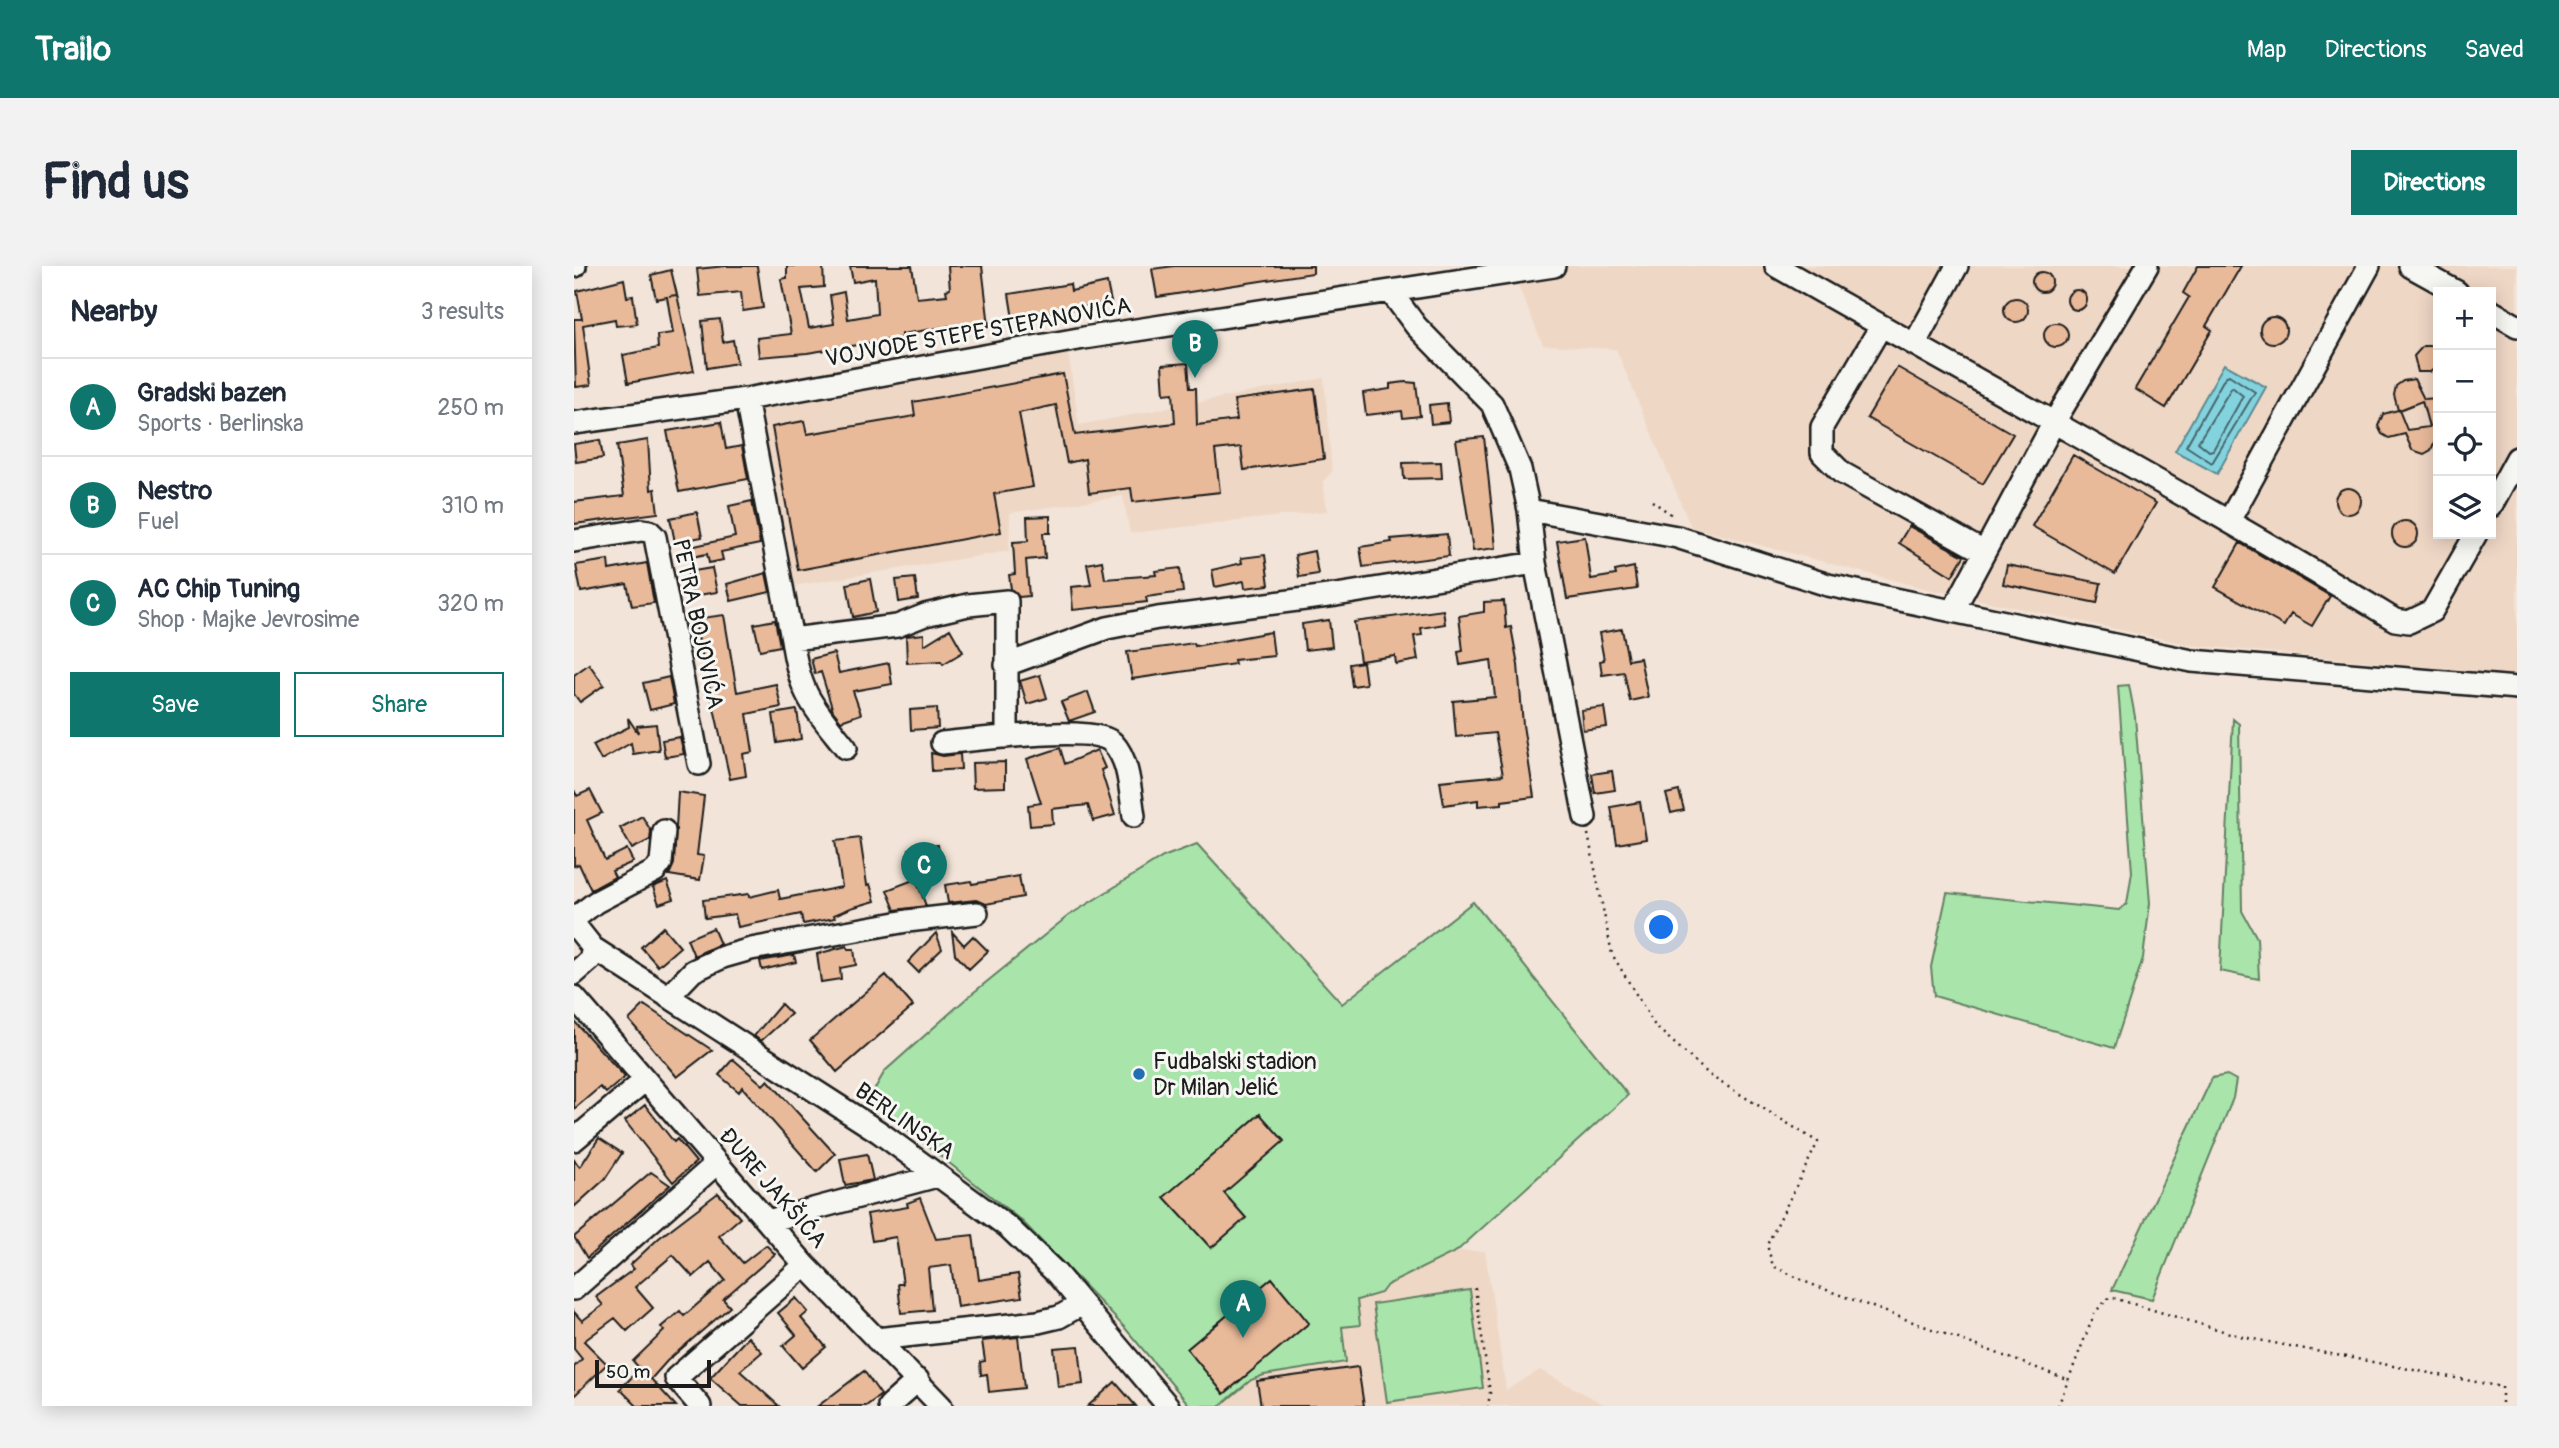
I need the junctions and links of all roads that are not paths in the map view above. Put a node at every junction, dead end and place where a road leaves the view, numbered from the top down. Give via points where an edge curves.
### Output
1 (1554, 266) edge
2 (1776, 266) edge
3 (1957, 266) edge
4 (2147, 266) edge
5 (2369, 266) edge
6 (2410, 266) edge
7 (1520, 269) edge
8 (1486, 272) edge
9 (2448, 287) edge
10 (1390, 291) junction
11 (2496, 314) edge
12 (1881, 326) junction
13 (2517, 326) edge
14 (1915, 343) junction
15 (746, 399) junction
16 (574, 423) edge
17 (2053, 424) junction
18 (2517, 458) edge
19 (2496, 497) edge
20 (1529, 510) junction
21 (2230, 519) junction
22 (2473, 539) edge
23 (574, 541) edge
24 (1984, 552) junction
25 (1535, 562) junction
26 (1953, 611) junction
27 (792, 639) junction
28 (1006, 665) junction
29 (2517, 688) edge
30 (1007, 737) junction
31 (942, 743) dead end
32 (846, 748) dead end
33 (699, 764) dead end
34 (1134, 816) dead end
35 (1585, 817) road end
36 (664, 831) dead end
37 (977, 913) dead end
38 (574, 921) edge
39 (593, 948) junction
40 (574, 974) edge
41 (574, 997) edge
42 (668, 997) junction
43 (644, 1081) junction
44 (574, 1140) edge
45 (717, 1163) junction
46 (937, 1176) junction
47 (768, 1221) junction
48 (806, 1265) junction
49 (574, 1289) edge
50 (1082, 1304) junction
51 (876, 1339) junction
52 (918, 1380) junction
53 (700, 1406) edge
54 (889, 1406) edge
55 (941, 1406) edge
56 (1168, 1406) edge

1 - 7 street, VOJVODE STEPE STEPANOVIĆA
2 - 12 street
3 - 14 street
4 - 17 street
5 - 21 street
6 - 9 street
7 - 8 street, VOJVODE STEPE STEPANOVIĆA
8 - 10 street, VOJVODE STEPE STEPANOVIĆA
10 - 15 street, VOJVODE STEPE STEPANOVIĆA via 1084,338
10 - 20 street via 1416,326 1492,404 1520,470
11 - 13 street
12 - 14 street
12 - 24 street via 1822,427 1822,453 1842,473
14 - 17 street
15 - 16 street, VOJVODE STEPE STEPANOVIĆA
15 - 27 street
17 - 21 street
17 - 24 street
18 - 19 street
20 - 25 street
20 - 26 street via 1677,537 1828,585
21 - 22 street via 2395,620 2409,622 2432,611
23 - 33 street, PETRA BOJOVIĆA via 642,530 655,537
24 - 26 street
25 - 28 street via 1158,618 1107,628
25 - 35 street
26 - 29 street via 2192,661
27 - 28 street via 897,626 925,615 1007,601
27 - 32 street via 800,684
28 - 30 street
30 - 31 street
30 - 34 street via 1083,734 1107,738 1125,766
36 - 38 street via 661,863 655,871 596,902
37 - 42 street via 751,949 693,971
38 - 39 street, BERLINSKA
39 - 40 street via 590,960
39 - 42 street, BERLINSKA
41 - 43 street, ĐURE JAKŠIĆA
42 - 46 street, BERLINSKA via 879,1132
43 - 44 street
43 - 45 street, ĐURE JAKŠIĆA
45 - 47 street, ĐURE JAKŠIĆA
45 - 49 street
46 - 47 street
46 - 50 street, BERLINSKA via 1008,1227
47 - 48 street, ĐURE JAKŠIĆA
48 - 51 street, ĐURE JAKŠIĆA
48 - 53 street via 676,1378
50 - 51 street via 1038,1322
50 - 56 street, BERLINSKA
51 - 52 street, ĐURE JAKŠIĆA
52 - 54 street
52 - 55 street, ĐURE JAKŠIĆA

